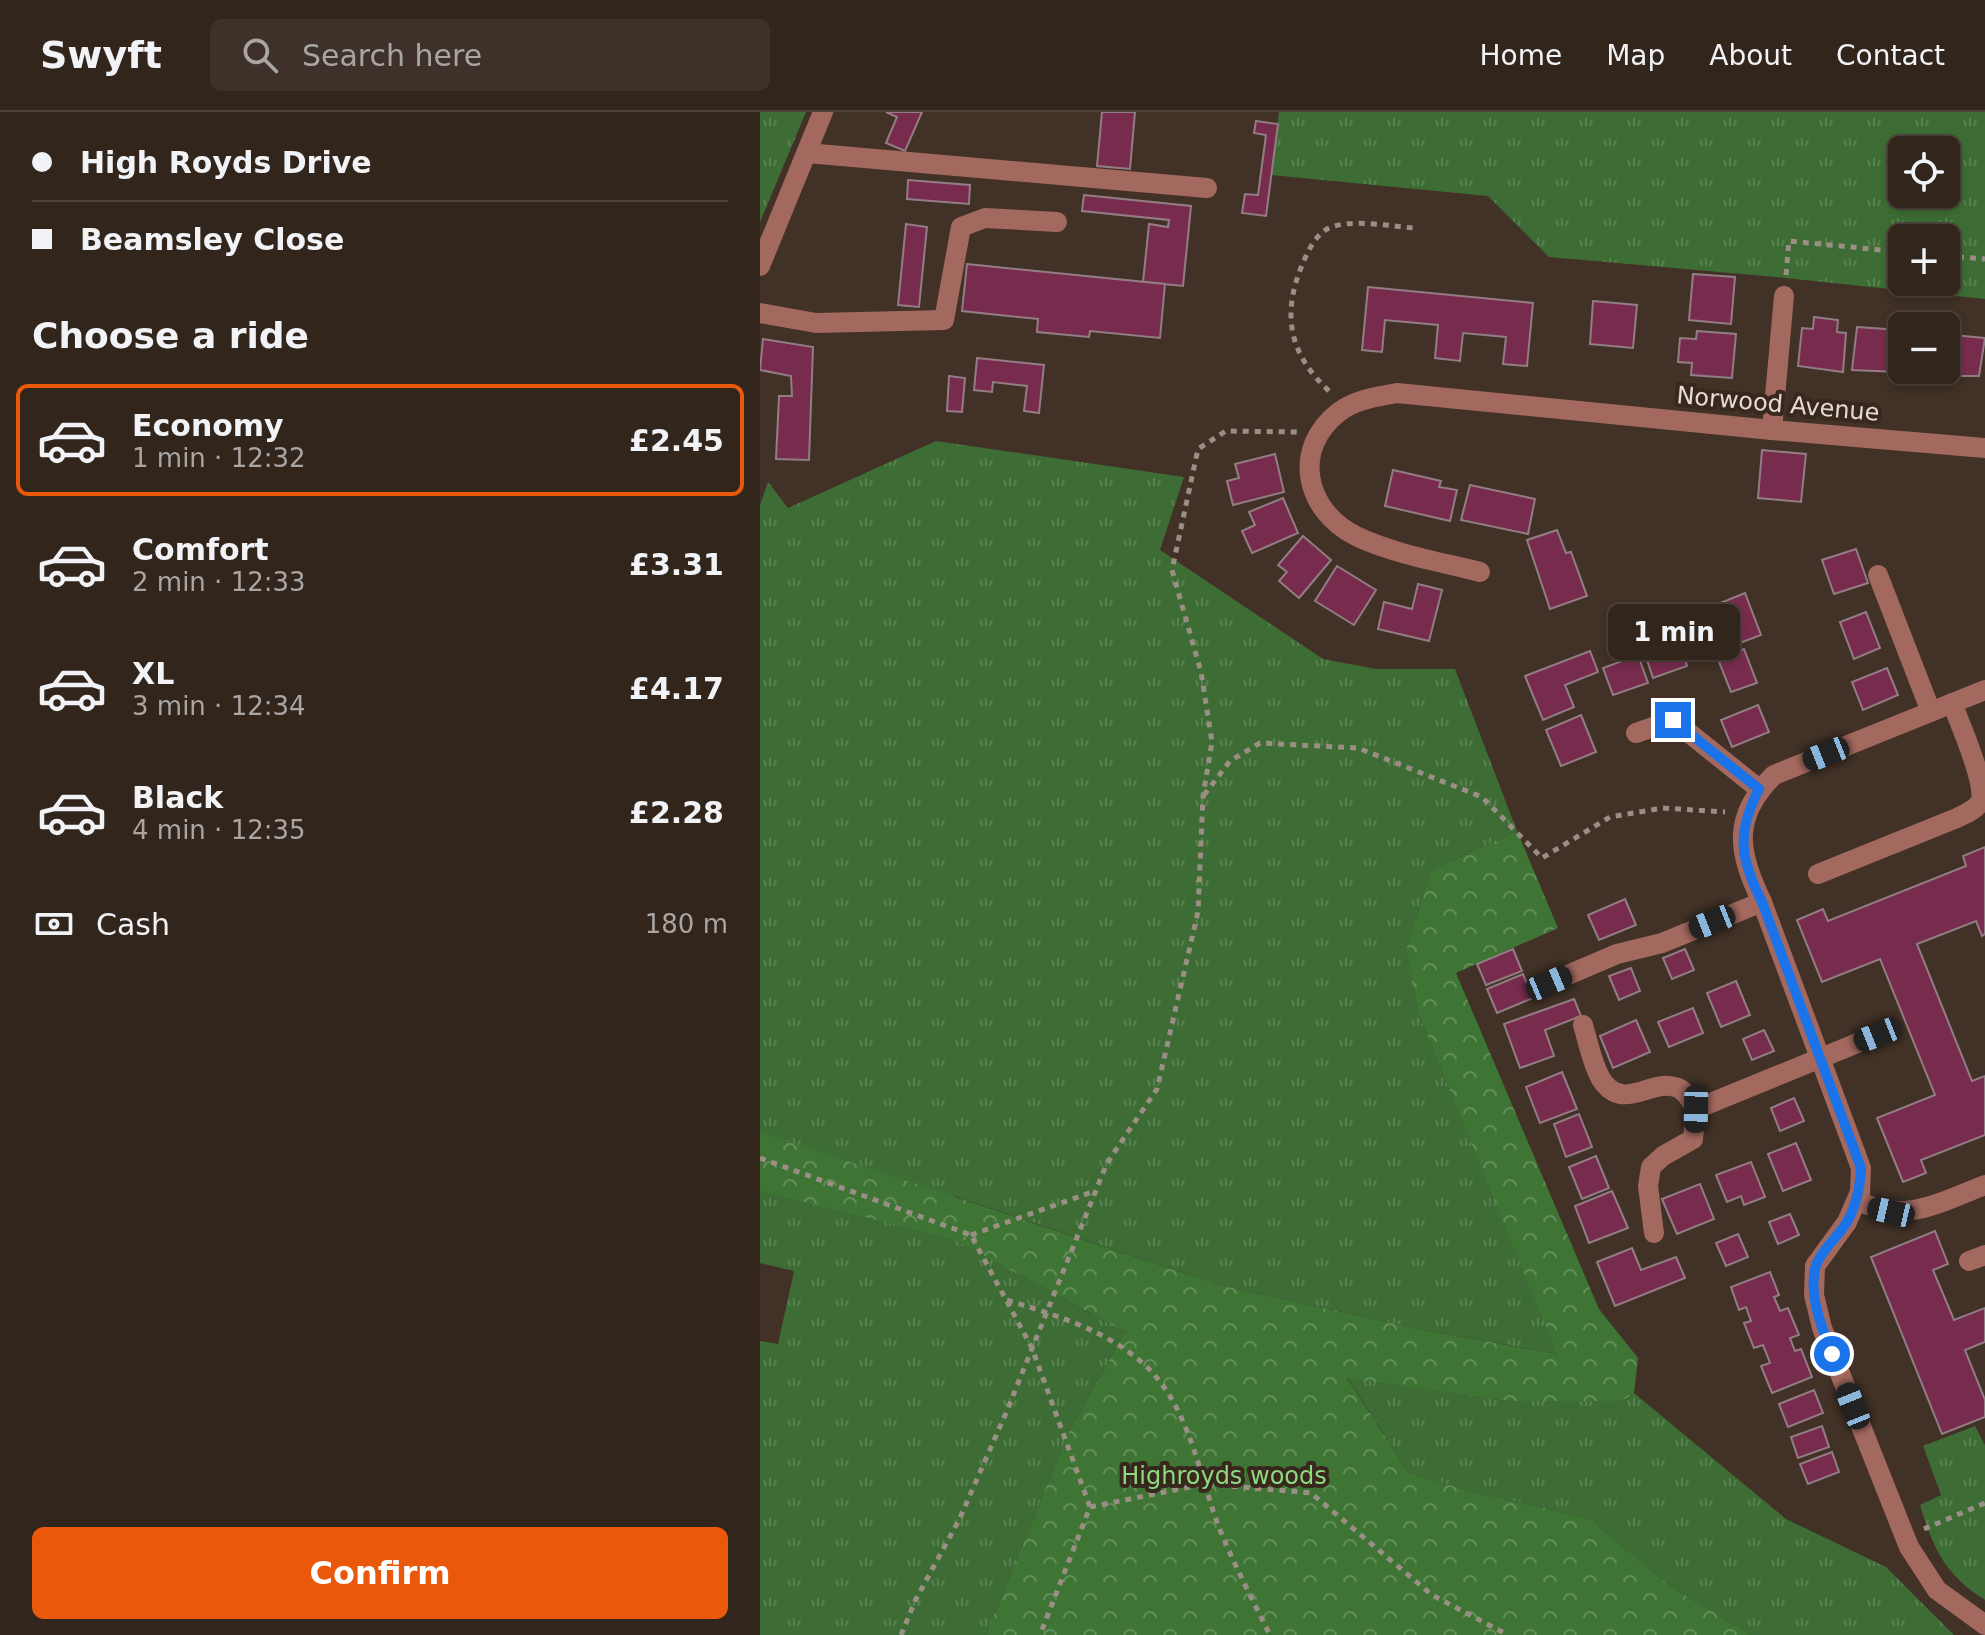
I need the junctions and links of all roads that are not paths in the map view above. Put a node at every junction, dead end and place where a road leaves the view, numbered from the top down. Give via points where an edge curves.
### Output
1 (823, 112) edge
2 (807, 153) junction
3 (1207, 188) dead end
4 (1057, 222) dead end
5 (760, 266) edge
6 (1784, 296) road end
7 (760, 313) edge
8 (1772, 430) junction
9 (1985, 448) edge
10 (1480, 572) dead end
11 (1878, 575) dead end
12 (1985, 690) edge
13 (1952, 703) junction
14 (1931, 712) junction
15 (1636, 733) dead end
16 (1980, 757) edge
17 (1759, 789) junction
18 (1818, 874) dead end
19 (1762, 902) junction
20 (1549, 983) dead end
21 (1583, 1025) dead end
22 (1877, 1035) dead end
23 (1821, 1057) junction
24 (1696, 1109) junction
25 (1985, 1185) edge
26 (1857, 1200) junction
27 (1654, 1233) dead end
28 (1985, 1625) edge

1 - 2 street
2 - 3 street
2 - 5 street
4 - 7 street via 985,218 961,227 944,320 816,323
6 - 8 street
8 - 9 street, Norwood Avenue
8 - 10 street, Norwood Avenue via 1397,393 1363,399 1341,410 1318,432 1309,463 1312,492 1327,516 1356,536
11 - 14 street
12 - 13 street
13 - 14 street
13 - 16 street
14 - 17 street via 1774,775
15 - 17 street via 1673,720
16 - 18 street via 1983,788 1973,810
17 - 19 street via 1746,814 1742,840 1746,870
19 - 20 street
19 - 23 street
21 - 24 street via 1597,1071 1609,1088 1623,1095 1676,1087
22 - 23 street
23 - 24 street
23 - 26 street via 1861,1168
24 - 27 street via 1693,1139 1651,1167
25 - 26 street via 1919,1210 1891,1212
26 - 28 street via 1815,1266 1814,1295 1822,1328 1907,1542 1937,1590

